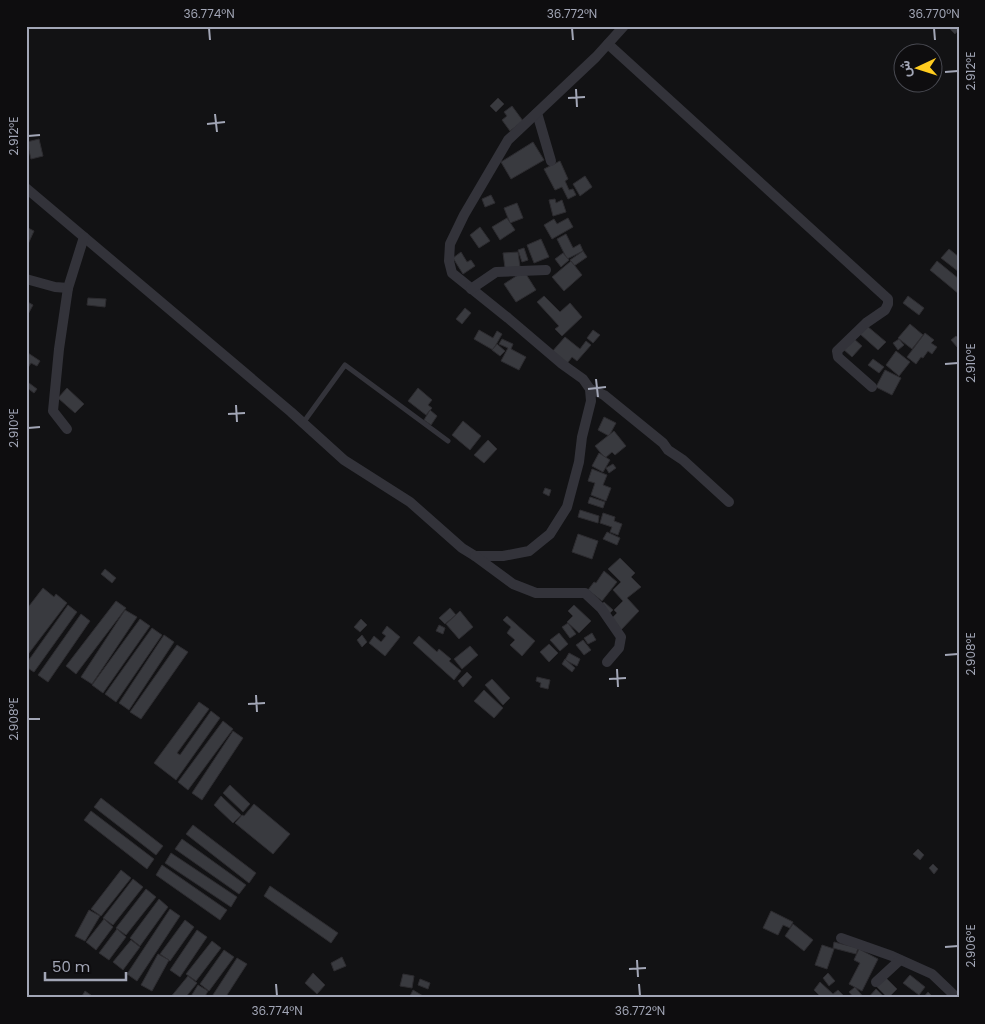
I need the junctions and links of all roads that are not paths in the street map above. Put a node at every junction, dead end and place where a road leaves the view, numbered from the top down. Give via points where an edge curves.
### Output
1 (624, 26) edge
2 (608, 44) junction
3 (537, 113) junction
4 (551, 161) dead end
5 (26, 188) edge
6 (84, 237) junction
7 (546, 270) dead end
8 (26, 279) edge
9 (68, 288) junction
10 (471, 289) junction
11 (872, 387) dead end
12 (590, 389) junction
13 (303, 423) junction
14 (67, 429) dead end
15 (448, 441) dead end
16 (729, 502) dead end
17 (475, 556) junction
18 (607, 662) dead end
19 (841, 938) dead end
20 (900, 960) junction
21 (876, 982) dead end
22 (954, 998) edge

1 - 2 street
2 - 3 street
2 - 11 street via 888,299 885,310 837,351 838,357
3 - 4 street
3 - 10 street via 508,140 450,244 452,273
5 - 6 street
6 - 9 street
6 - 13 street
7 - 10 street via 496,272
8 - 9 street
9 - 14 street via 53,411
10 - 12 street via 583,379
12 - 16 street via 604,395
12 - 17 street via 591,400 579,462 567,507 550,534 529,551 503,556
13 - 15 lane via 346,365
13 - 17 street via 344,460 410,502
17 - 18 street via 513,584 536,593 585,593 602,608 621,637 619,648
19 - 20 street
20 - 21 street
20 - 22 street via 932,974

